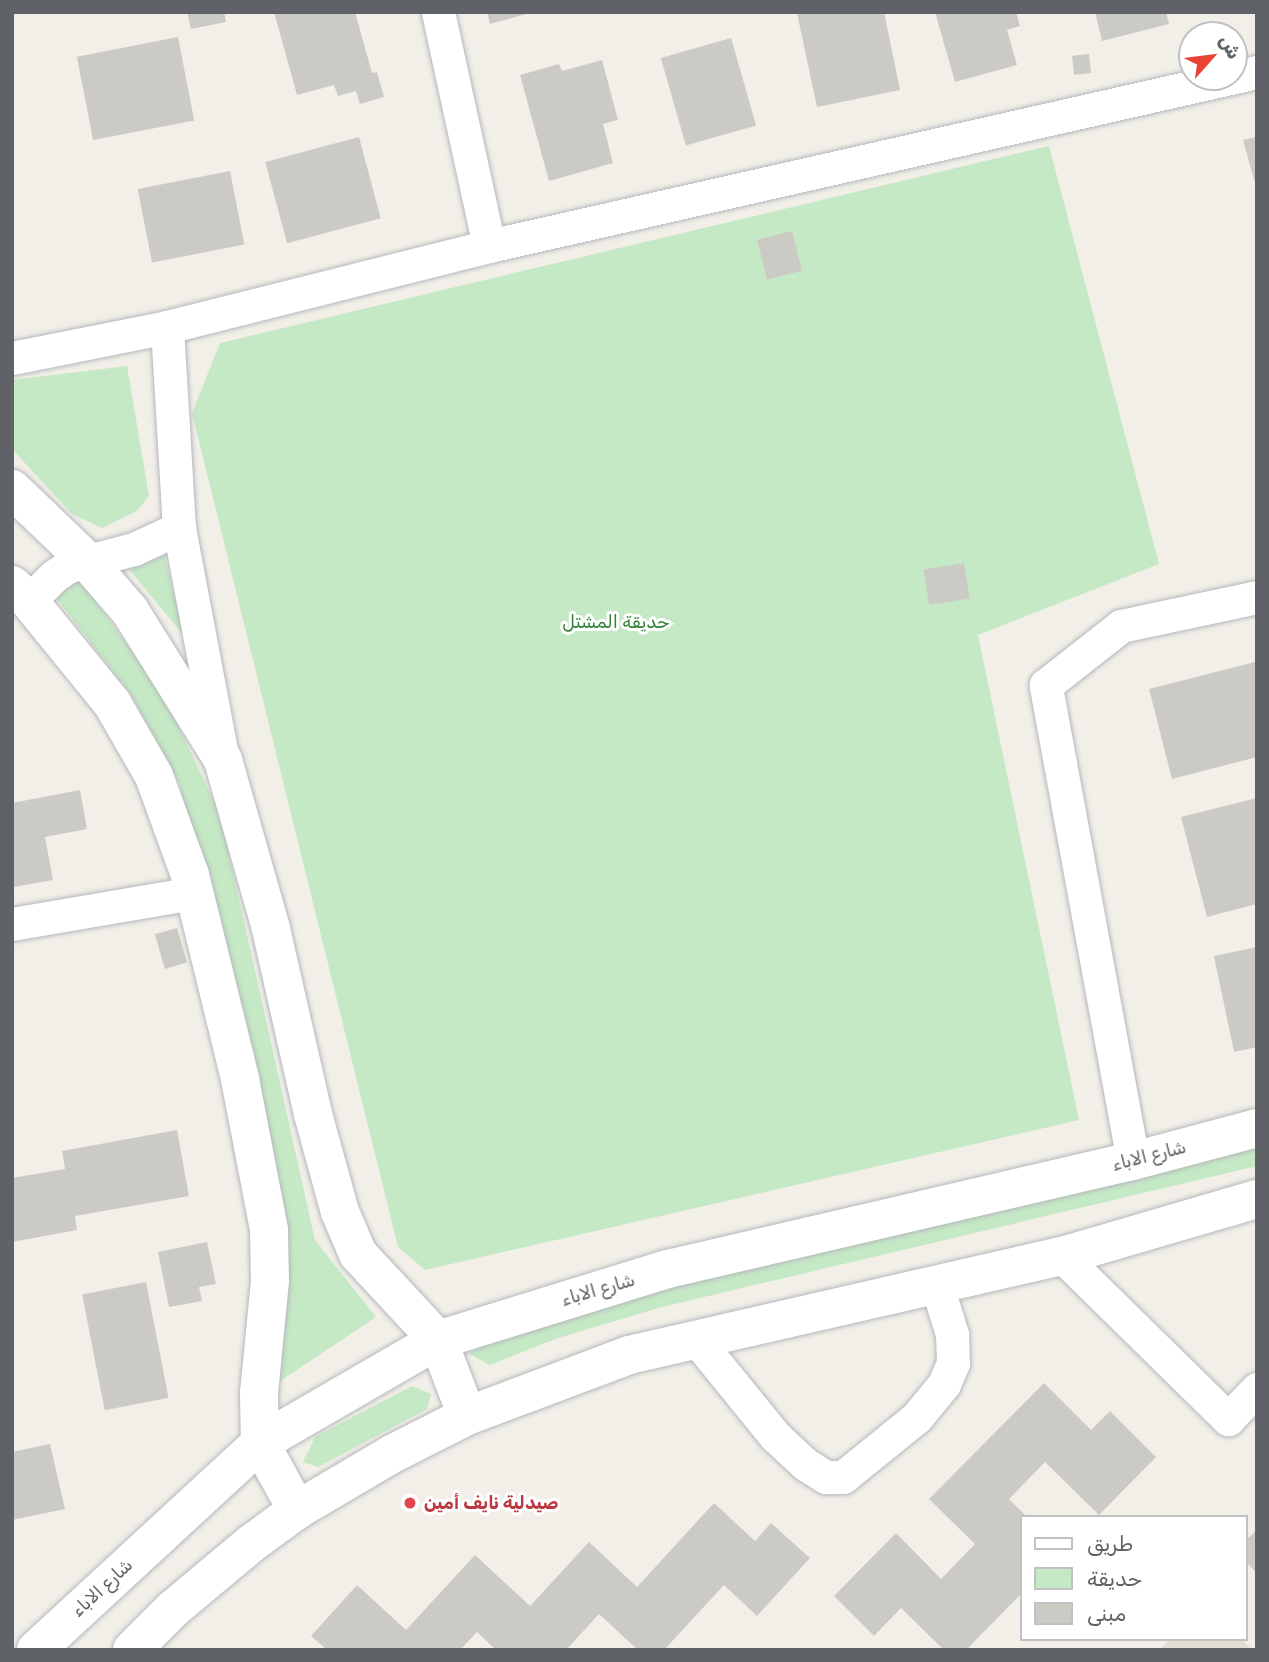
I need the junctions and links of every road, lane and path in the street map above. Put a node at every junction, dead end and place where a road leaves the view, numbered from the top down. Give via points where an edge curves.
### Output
1 (438, 12) edge
2 (1257, 72) edge
3 (489, 246) junction
4 (167, 327) junction
5 (12, 358) edge
6 (12, 489) edge
7 (179, 528) junction
8 (86, 560) junction
9 (21, 593) edge
10 (1257, 597) edge
11 (223, 760) junction
12 (194, 893) junction
13 (12, 924) edge
14 (1257, 1128) edge
15 (1133, 1161) junction
16 (1257, 1199) edge
17 (1062, 1256) junction
18 (936, 1286) junction
19 (438, 1340) junction
20 (698, 1340) junction
21 (1257, 1390) edge
22 (467, 1416) junction
23 (260, 1443) junction
24 (297, 1510) junction
25 (36, 1650) edge
26 (131, 1650) edge

1 - 3 street
2 - 3 street
3 - 4 street
4 - 5 street
4 - 7 street
6 - 8 main road
7 - 8 street via 135,549
7 - 11 street
8 - 9 street
8 - 11 main road via 130,611
9 - 12 main road via 112,703 154,776
10 - 15 street via 1121,626 1046,685
11 - 19 main road via 271,929 340,1212 367,1264
12 - 13 street
12 - 23 main road via 240,1079 269,1230
14 - 15 main road, شارع الاباء
15 - 19 main road, شارع الاباء via 668,1269
16 - 17 main road
17 - 18 main road
17 - 21 street via 1228,1419
18 - 20 main road
18 - 20 street via 952,1334 953,1363 944,1384 917,1417 843,1477 826,1476 805,1464 775,1436
19 - 22 main road
19 - 23 main road, شارع الاباء
20 - 22 main road via 629,1355
22 - 24 main road
23 - 24 main road
23 - 25 main road, شارع الاباء
24 - 26 main road via 173,1609

